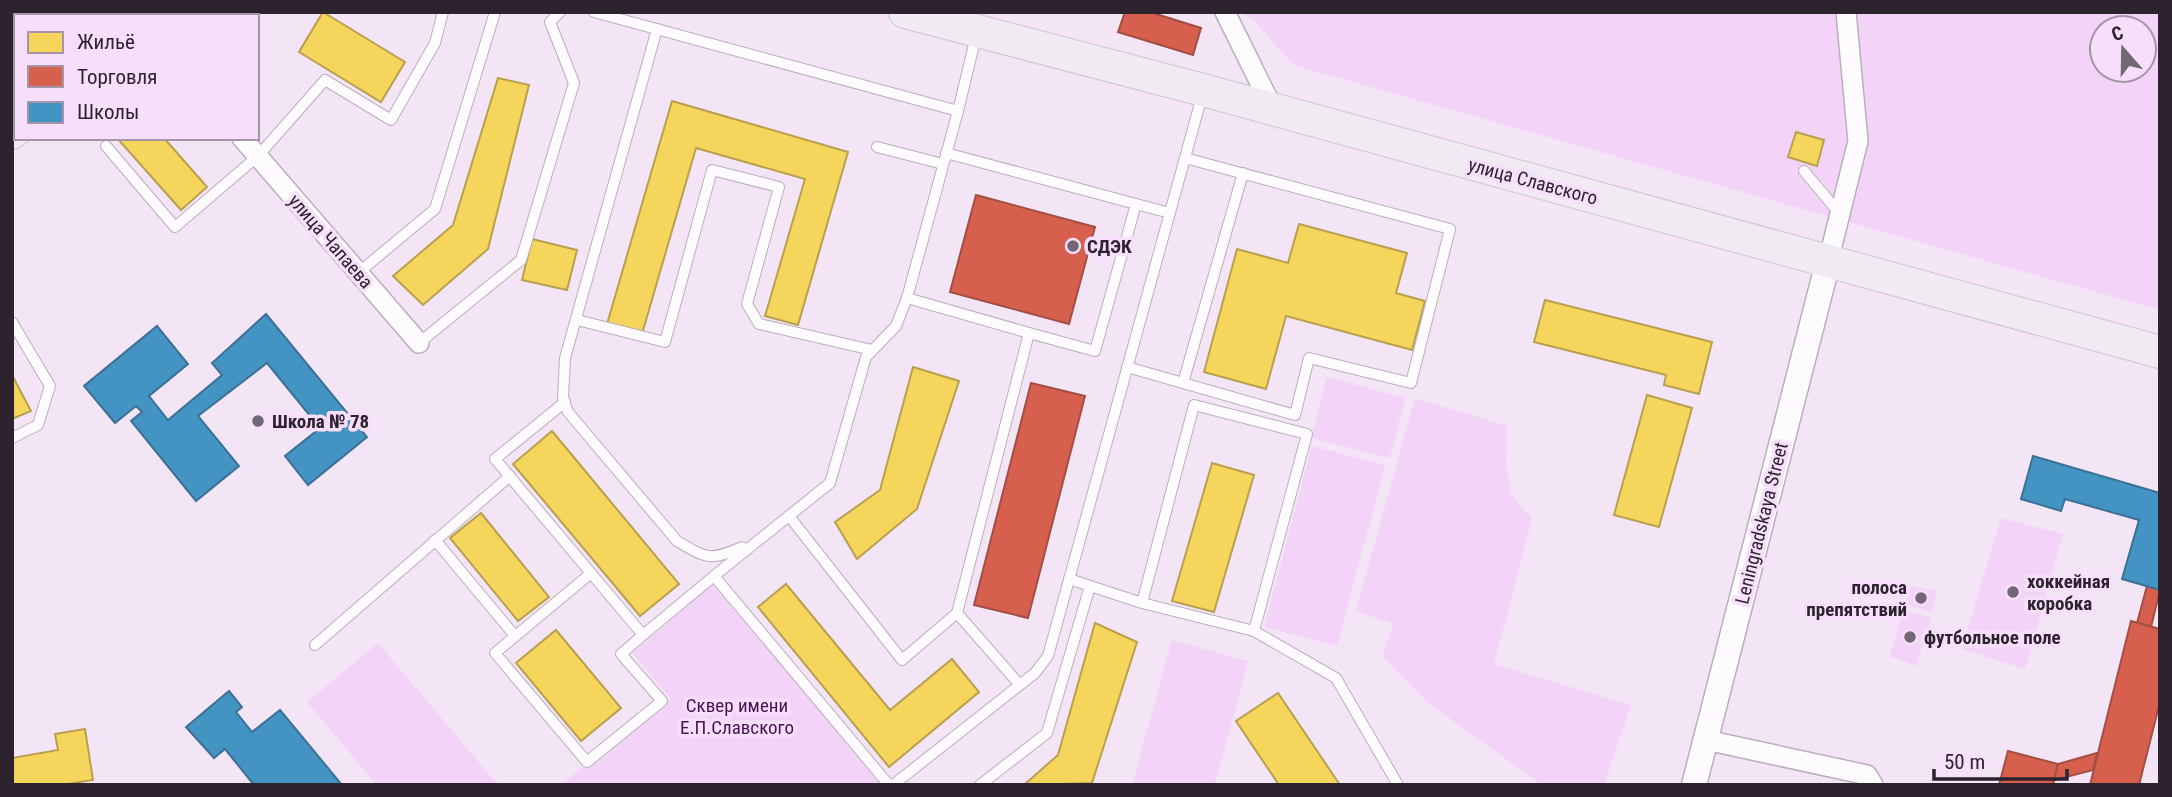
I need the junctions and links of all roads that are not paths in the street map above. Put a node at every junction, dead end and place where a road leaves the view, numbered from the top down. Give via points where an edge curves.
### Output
1 (443, 12) edge
2 (495, 12) edge
3 (560, 12) edge
4 (594, 12) edge
5 (905, 12) edge
6 (1225, 12) edge
7 (1846, 12) edge
8 (657, 29) junction
9 (977, 31) junction
10 (1203, 90) junction
11 (1273, 109) junction
12 (958, 111) junction
13 (245, 140) edge
14 (106, 146) dead end
15 (877, 147) dead end
16 (946, 153) junction
17 (258, 156) junction
18 (1185, 158) junction
19 (943, 164) junction
20 (1804, 171) dead end
21 (1242, 173) junction
22 (1136, 204) junction
23 (1170, 213) junction
24 (1840, 214) junction
25 (1828, 262) junction
26 (358, 273) junction
27 (907, 298) junction
28 (577, 320) junction
29 (12, 322) edge
30 (1029, 333) junction
31 (419, 343) joint
32 (872, 350) junction
33 (2160, 352) edge
34 (1127, 367) junction
35 (1183, 383) junction
36 (565, 402) junction
37 (12, 438) edge
38 (510, 476) junction
39 (789, 516) junction
40 (435, 540) junction
41 (756, 541) junction
42 (590, 574) junction
43 (714, 576) junction
44 (1069, 579) junction
45 (1090, 586) junction
46 (1142, 603) junction
47 (957, 613) junction
48 (1254, 631) junction
49 (643, 635) junction
50 (515, 636) junction
51 (315, 645) dead end
52 (1019, 684) junction
53 (1706, 740) junction
54 (891, 785) edge
55 (981, 785) edge
56 (1398, 785) edge
57 (1694, 785) edge
58 (1873, 785) edge

1 - 17 lane via 435,43 391,120 325,80
2 - 26 lane via 435,209
3 - 31 lane via 550,22 574,83 521,260
4 - 8 lane
5 - 9 main road, улица Славского
6 - 11 street
7 - 24 street via 1858,141
8 - 12 lane
8 - 28 lane
9 - 10 main road, улица Славского
9 - 12 lane
10 - 11 main road, улица Славского
10 - 18 lane
11 - 25 main road, улица Славского
12 - 16 lane
13 - 17 street, улица Чапаева
14 - 17 lane via 175,227
15 - 19 lane
16 - 19 lane
16 - 22 lane
17 - 26 street, улица Чапаева
18 - 21 lane
18 - 23 lane
19 - 27 lane
20 - 24 lane
21 - 35 lane
21 - 35 lane via 1450,229 1411,383 1309,358 1295,415
22 - 23 lane
22 - 30 lane via 1095,351
23 - 34 lane
24 - 25 street
25 - 33 main road, улица Славского
25 - 53 street, Leningradskaya Street
26 - 31 street, улица Чапаева
27 - 30 lane
27 - 32 lane via 896,326
28 - 32 lane via 666,342 712,170 779,187 747,303 759,324
28 - 36 lane via 565,358
29 - 37 lane via 50,386 38,425
30 - 47 lane
32 - 39 lane via 866,357 830,483
34 - 35 lane
34 - 44 lane
36 - 38 lane via 495,458
36 - 41 lane via 568,412 677,541 699,554 717,557
38 - 40 lane
38 - 42 lane
39 - 41 lane
39 - 47 lane via 902,660
40 - 50 lane
40 - 51 lane
41 - 43 lane
42 - 49 lane
42 - 50 lane
43 - 49 lane
43 - 54 lane
44 - 45 lane
44 - 52 lane via 1048,656
45 - 46 lane
45 - 55 lane via 1047,733
46 - 48 lane
46 - 48 lane via 1194,405 1207,408 1307,434
47 - 52 lane
48 - 56 lane via 1336,678
49 - 50 lane via 621,654 662,701 587,762 495,653
52 - 54 lane
53 - 57 street, Leningradskaya Street
53 - 58 street via 1867,775

